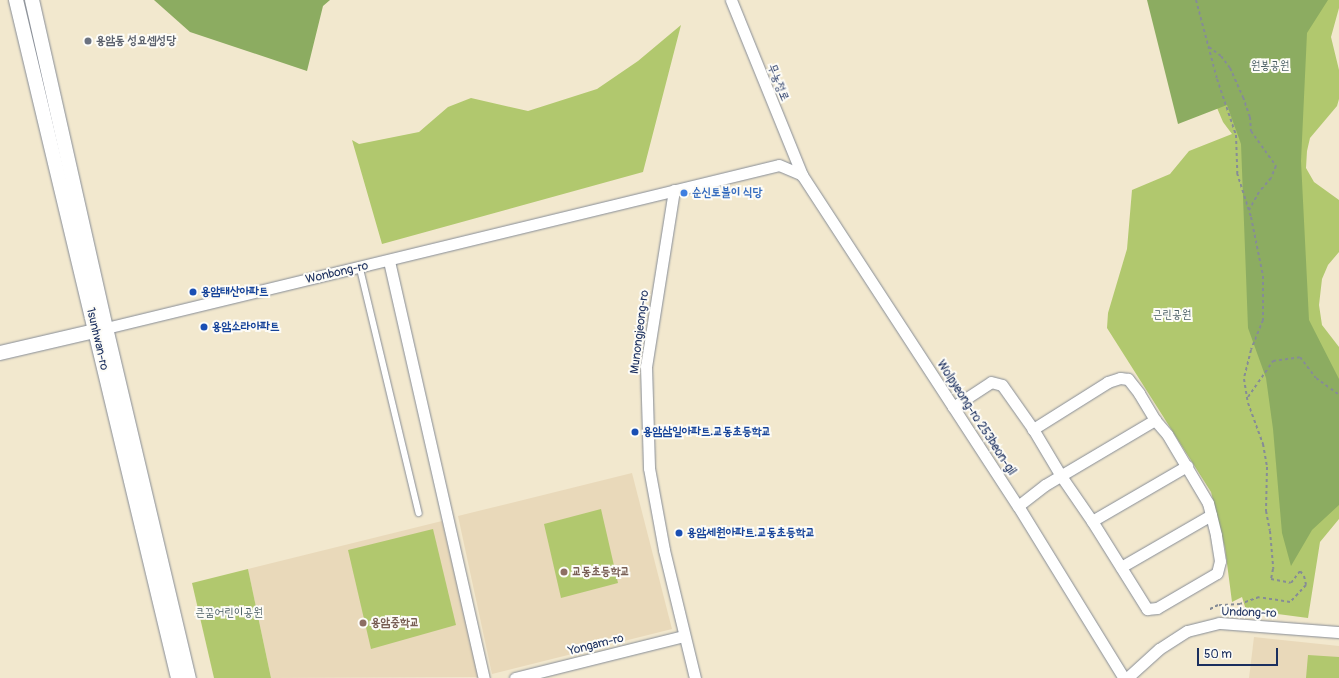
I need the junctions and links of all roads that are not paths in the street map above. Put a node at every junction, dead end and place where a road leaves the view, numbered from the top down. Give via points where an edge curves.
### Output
1 (16, 0) edge
2 (32, 0) edge
3 (731, 0) edge
4 (802, 175) junction
5 (674, 190) junction
6 (389, 261) junction
7 (360, 267) junction
8 (100, 329) junction
9 (0, 353) edge
10 (953, 407) junction
11 (1155, 420) junction
12 (1033, 429) junction
13 (1187, 466) junction
14 (1061, 476) junction
15 (1018, 506) junction
16 (419, 513) dead end
17 (1211, 515) junction
18 (1092, 521) junction
19 (1121, 567) junction
20 (1339, 632) edge
21 (684, 636) junction
22 (178, 678) edge
23 (189, 678) edge
24 (484, 678) edge
25 (515, 678) edge
26 (695, 678) edge
27 (1126, 678) edge

1 - 8 street, 1sunhwan-ro
2 - 8 street, 1sunhwan-ro
3 - 4 street, 무농정로
4 - 5 street via 779,165
4 - 10 street, Wolpyeong-ro 253beon-gil
5 - 6 street, Wonbong-ro
5 - 21 street, Munongjeong-ro via 646,366 649,468 664,550
6 - 7 street, Wonbong-ro
6 - 24 street
7 - 8 street, Wonbong-ro
7 - 16 lane
8 - 9 street, Wonbong-ro
8 - 22 street, 1sunhwan-ro
8 - 23 street, 1sunhwan-ro
10 - 12 street via 991,382 1002,385
10 - 15 street, Wolpyeong-ro 253beon-gil
11 - 12 street via 1128,379 1120,378 1108,382
11 - 13 street
11 - 14 street
12 - 14 street
13 - 17 street via 1208,502
13 - 18 street
14 - 15 street
14 - 18 street
15 - 27 street, Wolpyeong-ro 253beon-gil
17 - 19 street
17 - 19 street via 1220,561 1217,573 1156,608 1147,609
18 - 19 street
20 - 27 street, Undong-ro via 1219,623 1187,631 1159,649
21 - 25 street, Yongam-ro
21 - 26 street, Munongjeong-ro

